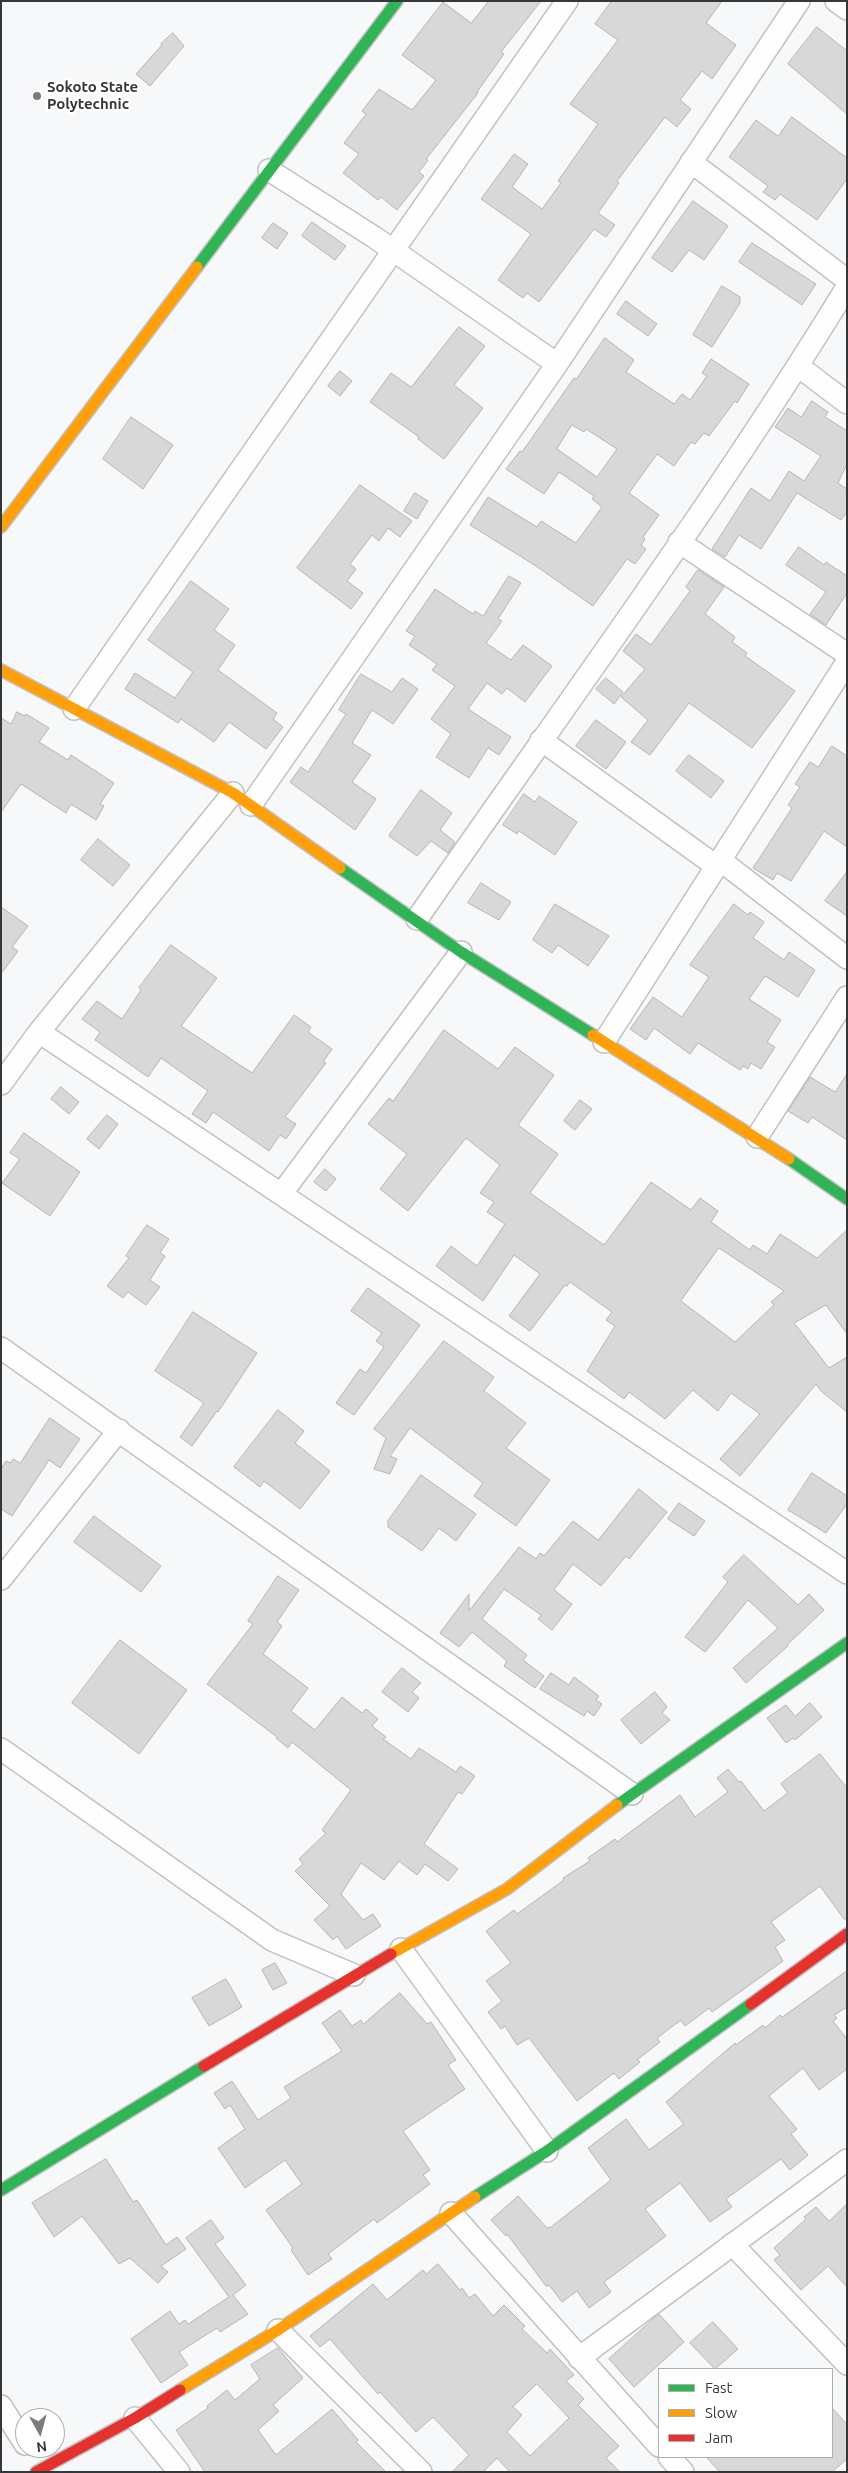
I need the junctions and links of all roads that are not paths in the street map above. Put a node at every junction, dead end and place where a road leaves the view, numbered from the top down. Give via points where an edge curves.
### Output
1 (398, 1) edge
2 (567, 1) edge
3 (799, 1) edge
4 (836, 1) edge
5 (847, 9) edge
6 (691, 162) junction
7 (269, 170) junction
8 (393, 250) junction
9 (847, 280) edge
10 (847, 287) edge
11 (557, 364) junction
12 (798, 366) junction
13 (847, 403) edge
14 (1, 527) edge
15 (679, 542) junction
16 (847, 654) edge
17 (847, 662) edge
18 (1, 670) edge
19 (74, 709) junction
20 (541, 740) junction
21 (233, 793) junction
22 (251, 805) junction
23 (718, 863) junction
24 (416, 919) junction
25 (461, 952) junction
26 (847, 958) edge
27 (847, 997) edge
28 (39, 1032) junction
29 (604, 1042) junction
30 (1, 1084) edge
31 (757, 1137) junction
32 (282, 1193) junction
33 (847, 1198) edge
34 (1, 1348) edge
35 (118, 1430) junction
36 (847, 1574) edge
37 (1, 1579) edge
38 (847, 1643) edge
39 (1, 1749) edge
40 (632, 1794) junction
41 (847, 1934) edge
42 (401, 1949) junction
43 (354, 1975) junction
44 (547, 2151) junction
45 (847, 2160) edge
46 (1, 2190) edge
47 (451, 2213) junction
48 (732, 2244) junction
49 (278, 2330) junction
50 (579, 2358) junction
51 (847, 2364) edge
52 (1, 2406) edge
53 (135, 2418) junction
54 (15, 2428) edge
55 (658, 2445) edge
56 (33, 2458) edge
57 (671, 2458) edge
58 (39, 2471) edge
59 (179, 2472) edge
60 (421, 2472) edge
61 (683, 2472) edge

1 - 7 street
2 - 8 street
3 - 6 street
4 - 5 street
6 - 9 street
6 - 11 street
7 - 8 street
7 - 14 street
8 - 11 street
8 - 19 street
10 - 12 street
11 - 22 street
12 - 13 street
12 - 15 street
15 - 16 street
15 - 20 street
17 - 23 street
18 - 19 street
19 - 21 street
20 - 23 street
20 - 24 street
21 - 22 street
21 - 28 street
22 - 24 street
23 - 26 street
23 - 29 street
24 - 25 street
25 - 29 street
25 - 32 street
27 - 31 street
28 - 30 street
28 - 32 street
29 - 31 street
31 - 33 street
32 - 36 street
34 - 35 street
35 - 37 street
35 - 40 street
38 - 40 street
39 - 43 street via 272,1940
40 - 42 street via 507,1889
41 - 44 street
42 - 43 street
42 - 44 street
43 - 46 street
44 - 47 street
45 - 48 street
47 - 49 street
47 - 50 street
48 - 50 street
48 - 51 street
49 - 53 street
49 - 60 street
50 - 55 street
52 - 54 street
53 - 58 street
53 - 59 street
56 - 58 street
57 - 61 street

